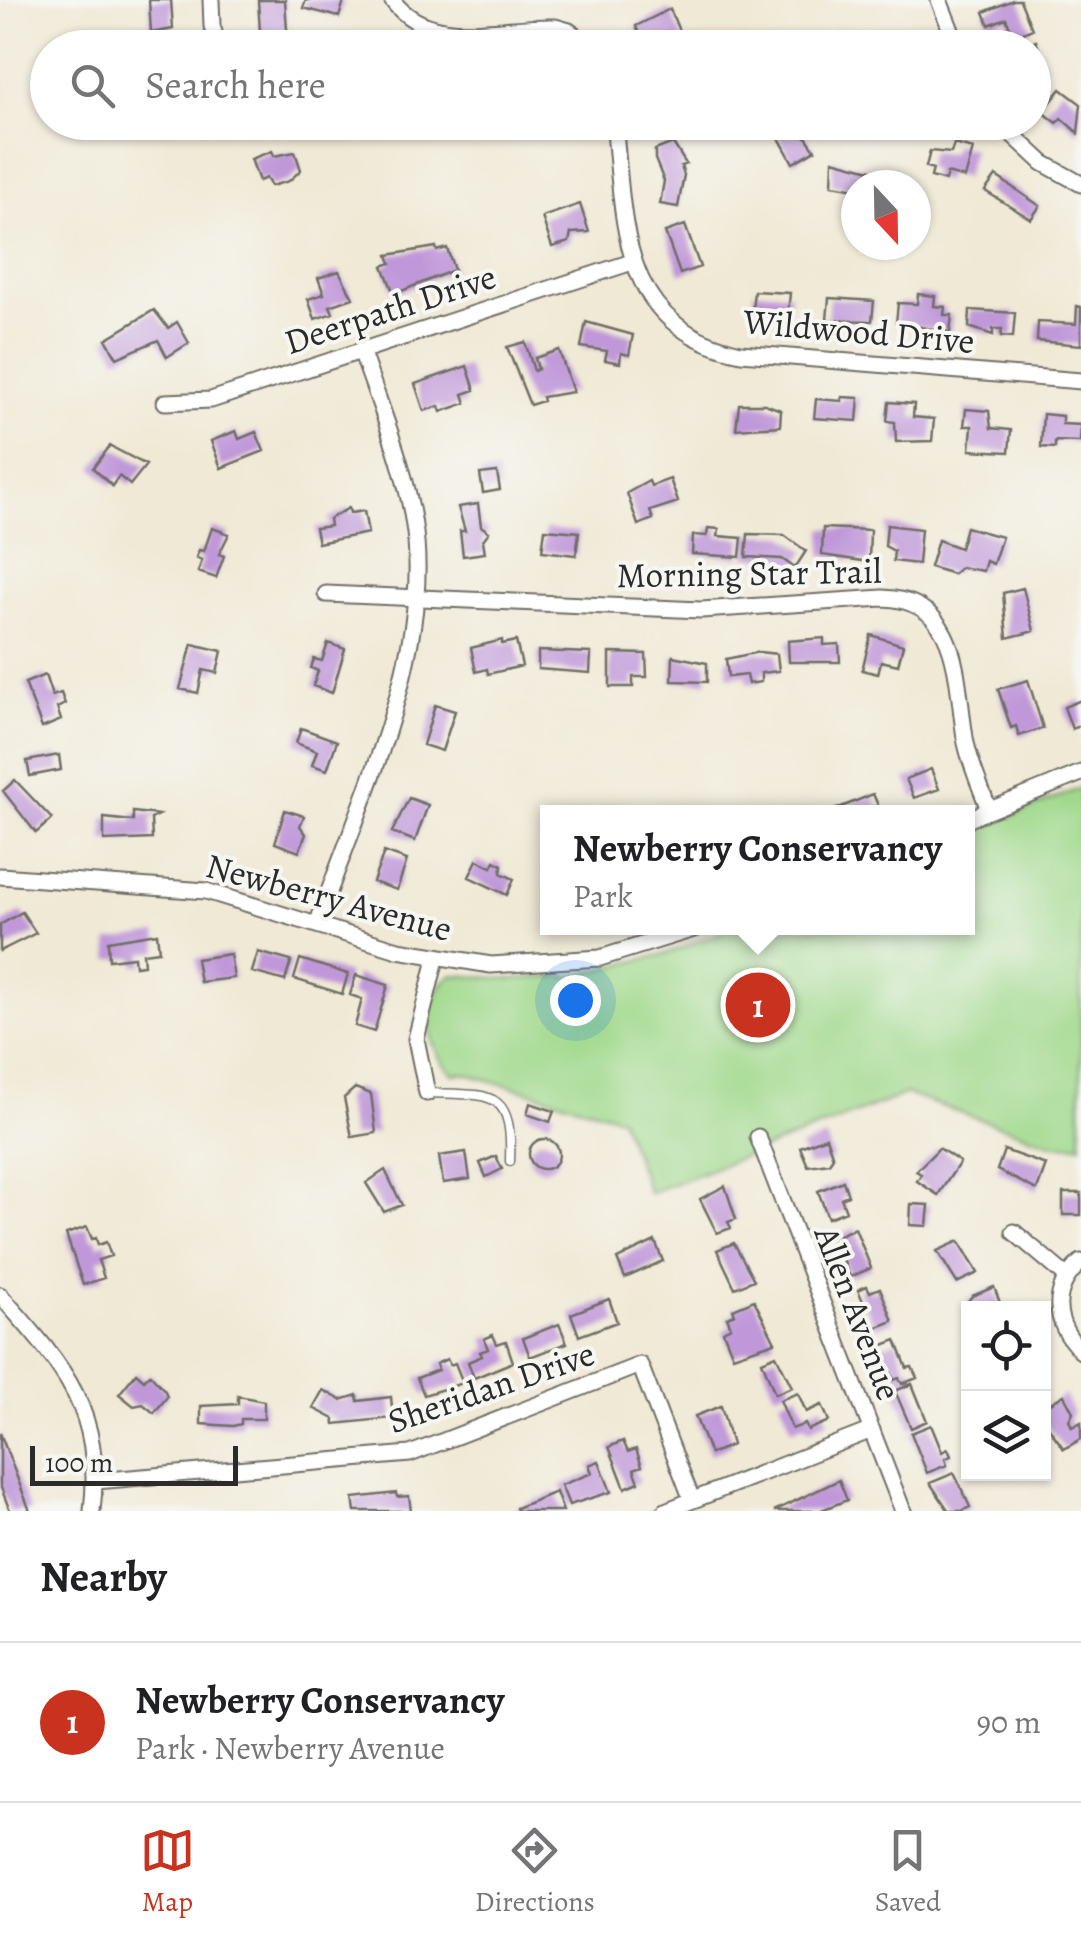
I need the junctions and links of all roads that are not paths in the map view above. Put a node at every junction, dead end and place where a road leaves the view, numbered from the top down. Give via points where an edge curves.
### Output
1 (211, 0) edge
2 (392, 0) edge
3 (939, 0) edge
4 (213, 30) edge
5 (444, 30) edge
6 (504, 30) edge
7 (564, 30) edge
8 (951, 30) edge
9 (616, 140) edge
10 (1018, 140) edge
11 (1081, 184) edge
12 (632, 262) junction
13 (361, 350) junction
14 (1081, 381) edge
15 (165, 402) dead end
16 (326, 594) dead end
17 (417, 602) junction
18 (1081, 773) edge
19 (989, 810) junction
20 (975, 815) edge
21 (0, 876) edge
22 (317, 925) junction
23 (677, 935) edge
24 (436, 959) junction
25 (427, 1094) joint
26 (758, 1137) dead end
27 (510, 1160) dead end
28 (1014, 1232) dead end
29 (1081, 1262) edge
30 (1066, 1276) junction
31 (0, 1295) edge
32 (1081, 1351) edge
33 (872, 1430) junction
34 (96, 1481) junction
35 (692, 1500) junction
36 (92, 1511) edge
37 (665, 1511) edge
38 (903, 1511) edge

1 - 4 street
2 - 5 street via 424,26
3 - 8 street
6 - 7 street
9 - 12 street, Wildwood Drive
10 - 11 street via 1042,163
12 - 13 street, Deerpath Drive
12 - 14 street, Wildwood Drive via 672,322 721,348
13 - 15 street, Deerpath Drive via 211,400
13 - 17 street via 410,503
16 - 17 street, Morning Star Trail
17 - 19 street, Morning Star Trail via 701,610 908,602 934,617 950,640 966,742
17 - 22 street via 402,679
18 - 19 street
19 - 20 street
21 - 22 street, Newberry Avenue via 206,892
22 - 24 street, Newberry Avenue
23 - 24 street, Newberry Avenue via 561,964
24 - 25 street via 416,1039
25 - 27 lane via 470,1094 502,1105 510,1116
26 - 33 street, Allen Avenue
28 - 30 street
29 - 30 street
30 - 32 street via 1059,1320
31 - 34 street via 68,1376 88,1421
33 - 35 street
33 - 38 street, Allen Avenue
34 - 35 street, Sheridan Drive via 410,1454 640,1365
34 - 36 street
35 - 37 street

